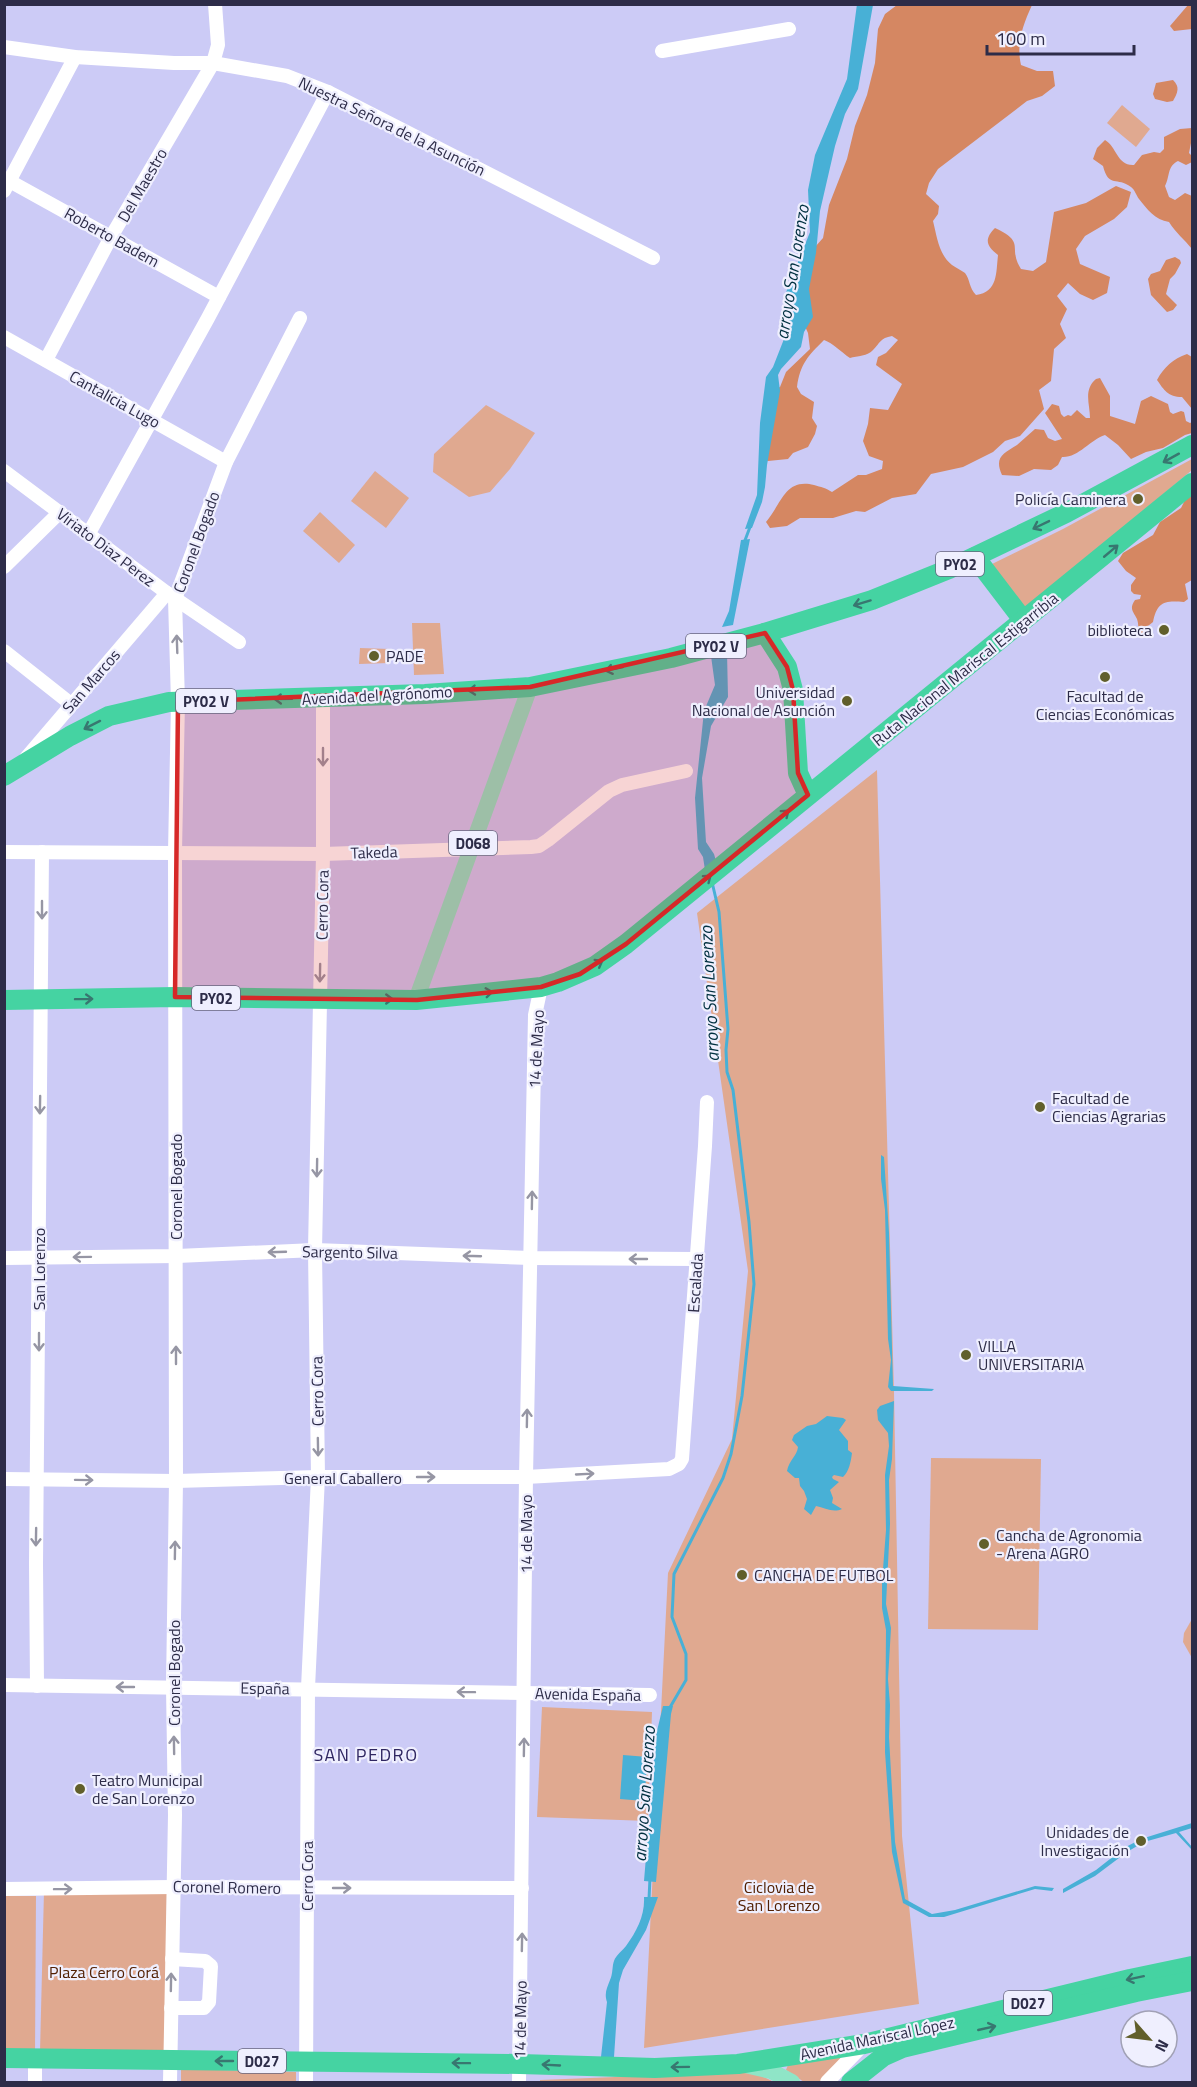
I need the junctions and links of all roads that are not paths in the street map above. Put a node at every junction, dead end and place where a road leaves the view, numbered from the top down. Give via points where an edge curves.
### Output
1 (215, 4) edge
2 (789, 29) dead end
3 (4, 47) edge
4 (662, 51) dead end
5 (75, 57) junction
6 (213, 63) junction
7 (328, 92) junction
8 (6, 183) edge
9 (111, 237) junction
10 (653, 258) dead end
11 (219, 297) junction
12 (300, 318) dead end
13 (4, 337) edge
14 (46, 360) junction
15 (152, 420) junction
16 (1192, 445) edge
17 (226, 462) junction
18 (4, 471) edge
19 (1192, 483) edge
20 (60, 512) junction
21 (89, 533) junction
22 (975, 557) junction
23 (4, 567) edge
24 (171, 596) junction
25 (1023, 620) junction
26 (763, 634) junction
27 (239, 642) dead end
28 (4, 651) edge
29 (530, 687) junction
30 (323, 698) junction
31 (178, 702) junction
32 (71, 704) junction
33 (686, 771) dead end
34 (10, 773) edge
35 (807, 795) junction
36 (476, 849) junction
37 (4, 852) edge
38 (42, 852) junction
39 (175, 852) junction
40 (323, 854) junction
41 (541, 987) junction
42 (175, 997) junction
43 (41, 999) junction
44 (319, 999) junction
45 (421, 999) junction
46 (4, 1000) edge
47 (707, 1102) dead end
48 (315, 1250) junction
49 (177, 1256) junction
50 (4, 1258) edge
51 (39, 1258) junction
52 (531, 1258) junction
53 (696, 1259) junction
54 (679, 1464) joint
55 (318, 1477) junction
56 (526, 1477) junction
57 (4, 1479) edge
58 (38, 1479) junction
59 (176, 1481) junction
60 (4, 1685) edge
61 (38, 1686) junction
62 (173, 1687) junction
63 (308, 1688) junction
64 (525, 1693) junction
65 (650, 1695) dead end
66 (173, 1887) junction
67 (307, 1888) junction
68 (522, 1888) junction
69 (4, 1889) edge
70 (172, 1959) junction
71 (1192, 1966) edge
72 (1192, 1981) edge
73 (171, 2008) junction
74 (864, 2044) junction
75 (4, 2058) edge
76 (35, 2060) junction
77 (170, 2061) junction
78 (306, 2062) junction
79 (738, 2064) junction
80 (519, 2073) edge
81 (35, 2082) edge
82 (170, 2082) edge
83 (306, 2082) edge
84 (792, 2082) edge
85 (827, 2082) edge
86 (852, 2082) edge

1 - 6 street, Del Maestro via 218,45
2 - 4 street
3 - 5 street, Nuestra Señora de la Asunción
5 - 6 street, Nuestra Señora de la Asunción
5 - 8 street
6 - 7 street, Nuestra Señora de la Asunción via 286,76
6 - 9 street, Del Maestro
7 - 10 street, Nuestra Señora de la Asunción
7 - 11 street
8 - 9 street, Roberto Badem
9 - 11 street, Roberto Badem
9 - 14 street, Del Maestro
11 - 15 street
12 - 17 street, Coronel Bogado
13 - 14 street, Cantalicia Lugo
14 - 15 street, Cantalicia Lugo
15 - 17 street, Cantalicia Lugo
15 - 21 street
16 -> 22 highway, PY02
17 - 24 street, Coronel Bogado
18 - 20 street, Viriato Diaz Perez
25 -> 19 highway, Ruta Nacional Mariscal Estigarribia / PY02
20 - 21 street, Viriato Diaz Perez
20 - 23 street
21 - 24 street, Viriato Diaz Perez
22 - 25 highway
22 -> 26 highway, PY02 via 872,600
24 - 27 street, Viriato Diaz Perez
31 -> 24 street, Coronel Bogado
24 - 32 street, San Marcos
25 - 35 highway, Ruta Nacional Mariscal Estigarribia / PY02
26 -> 29 highway, Avenida del Agrónomo / PY02 V
26 - 35 highway via 787,667 793,690 798,773
28 - 32 street
29 -> 30 highway, Avenida del Agrónomo / PY02 V
29 - 36 main road, D068
30 -> 31 highway, Avenida del Agrónomo / PY02 V
30 -> 40 street, Cerro Cora
31 -> 34 highway, Avenida del Agrónomo / PY02 V via 109,716
31 - 39 street, Coronel Bogado
32 - 34 street, San Marcos
33 - 36 street, Takeda via 609,791 539,846
41 -> 35 highway, Ruta Nacional Mariscal Estigarribia / PY02 via 602,962
36 - 40 street, Takeda
36 - 45 main road, D068
37 - 38 street, Takeda
38 - 39 street, Takeda
38 -> 43 street, San Lorenzo
39 - 40 street, Takeda
39 - 42 street, Coronel Bogado
40 -> 44 street, Cerro Cora
45 -> 41 highway, PY02
52 -> 41 street, 14 de Mayo via 535,1015
43 -> 42 highway, PY02
42 - 44 highway, PY02
42 - 49 street, Coronel Bogado
43 - 46 highway, PY02
43 -> 51 street, San Lorenzo
44 -> 45 highway, PY02
44 -> 48 street, Cerro Cora
47 - 53 street, Escalada
48 -> 49 street, Sargento Silva
52 -> 48 street, Sargento Silva
48 -> 55 street, Cerro Cora
49 -> 51 street, Sargento Silva
59 -> 49 street, Coronel Bogado
50 - 51 street, Sargento Silva
51 -> 58 street, San Lorenzo
53 -> 52 street, Sargento Silva
56 -> 52 street, 14 de Mayo
53 - 54 street, Escalada
56 -> 54 street, General Caballero via 669,1469
55 -> 56 street, General Caballero
55 - 59 street, General Caballero
55 - 63 street, Cerro Cora
56 - 64 street, 14 de Mayo
57 - 58 street, General Caballero
58 -> 59 street, General Caballero
58 -> 61 street, San Lorenzo
62 -> 59 street, Coronel Bogado
60 - 61 street, España
62 -> 61 street, España
62 - 63 street, España
66 -> 62 street, Coronel Bogado
64 -> 63 street, España
63 - 67 street, Cerro Cora
64 - 65 street, Avenida España
68 -> 64 street, 14 de Mayo
66 - 67 street, Coronel Romero
69 -> 66 street, Coronel Romero
66 - 70 street, Coronel Bogado
67 -> 68 street, Coronel Romero
67 - 78 street, Cerro Cora
80 -> 68 street, 14 de Mayo
73 -> 70 street, Coronel Bogado
70 - 73 street via 205,1961 211,1966 207,2005
71 -> 74 highway, Avenida Mariscal López / D027
86 -> 72 highway, Avenida Mariscal López / D027 via 884,2056 902,2048
73 - 77 street, Coronel Bogado
74 - 79 highway, Avenida Mariscal López / D027
74 - 85 street
75 - 76 highway, D027
76 - 77 highway, D027
76 - 81 street
78 -> 77 highway, D027
77 - 82 street, Coronel Bogado
80 -> 78 highway, D027
78 - 83 street, Cerro Cora
79 -> 80 highway, Avenida Mariscal López / D027 via 583,2067
79 - 84 main road via 771,2071

